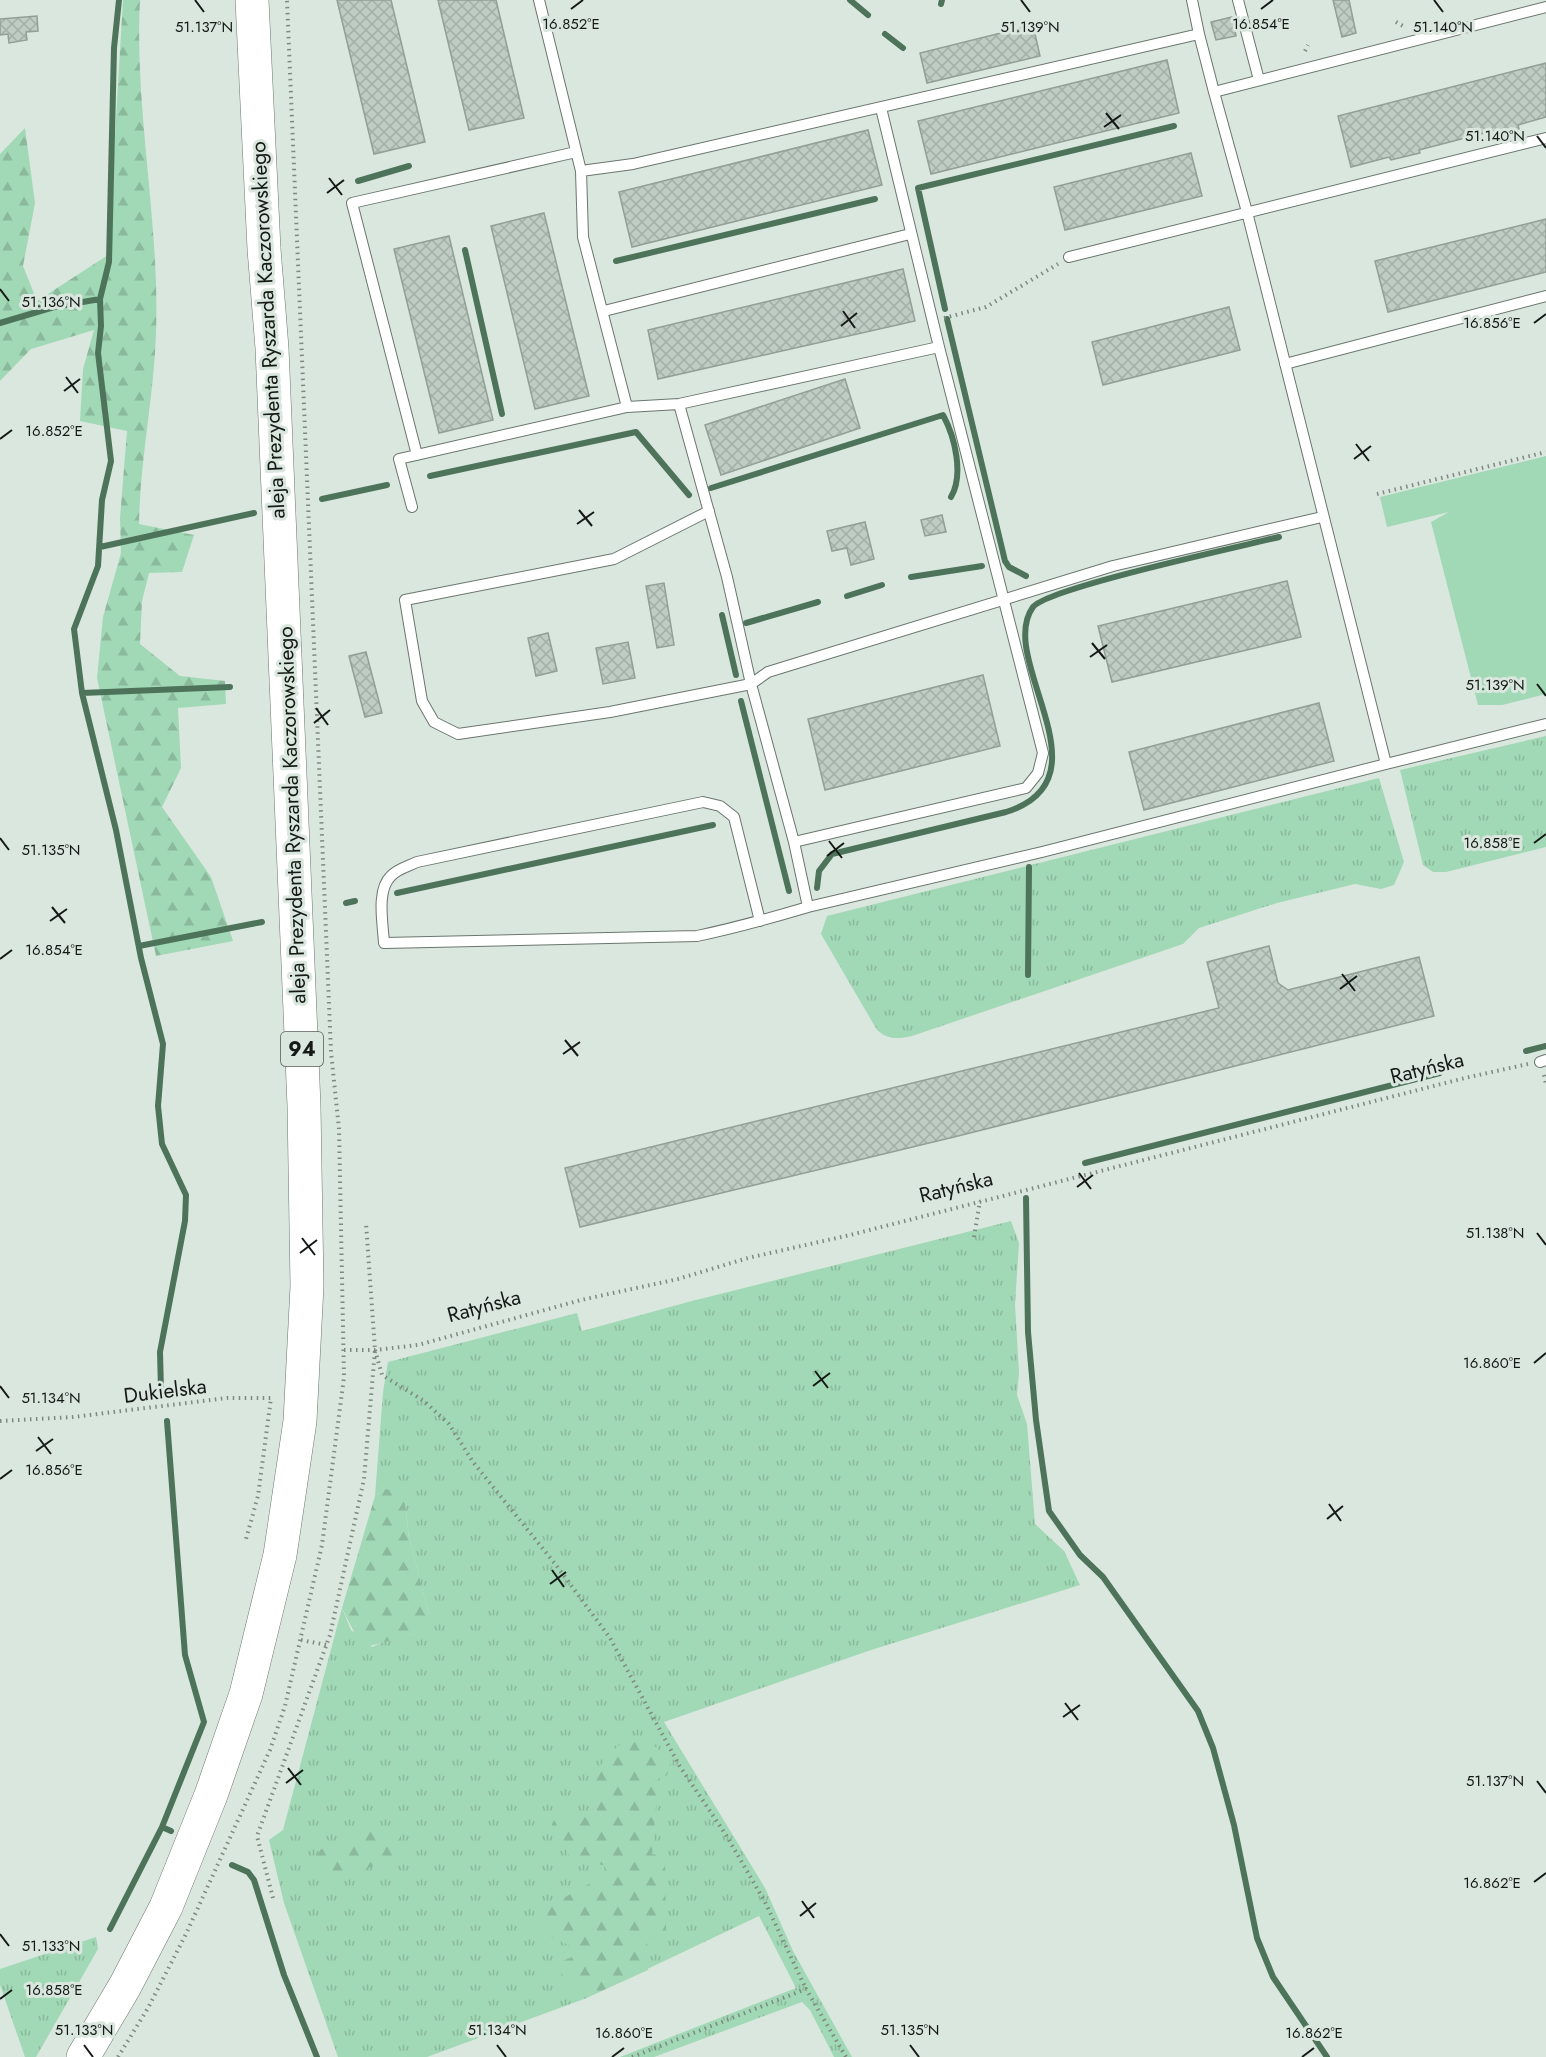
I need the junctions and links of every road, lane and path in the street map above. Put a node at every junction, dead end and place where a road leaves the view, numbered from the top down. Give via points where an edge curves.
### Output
1 (252, 0) edge
2 (538, 0) edge
3 (1192, 0) edge
4 (1238, 0) edge
5 (1546, 7) edge
6 (1396, 22) dead end
7 (1403, 26) dead end
8 (1199, 34) junction
9 (1308, 45) dead end
10 (1305, 51) dead end
11 (1259, 80) junction
12 (1214, 92) junction
13 (881, 108) junction
14 (1546, 138) edge
15 (576, 152) junction
16 (581, 171) junction
17 (1247, 212) junction
18 (910, 234) junction
19 (1069, 257) joint
20 (1546, 296) edge
21 (604, 310) junction
22 (933, 323) junction
23 (939, 347) junction
24 (1285, 364) junction
25 (679, 404) junction
26 (627, 407) junction
27 (1546, 452) edge
28 (417, 455) junction
29 (1377, 494) dead end
30 (412, 507) dead end
31 (709, 511) junction
32 (1322, 517) junction
33 (1004, 599) junction
34 (751, 684) junction
35 (1546, 724) edge
36 (1386, 764) junction
37 (794, 842) junction
38 (808, 907) junction
39 (760, 921) junction
40 (1543, 1061) edge
41 (980, 1201) junction
42 (366, 1223) dead end
43 (974, 1237) dead end
44 (344, 1350) dead end
45 (375, 1350) junction
46 (0, 1421) edge
47 (246, 1539) dead end
48 (301, 1640) dead end
49 (327, 1646) junction
50 (273, 1898) dead end
51 (806, 1989) junction
52 (83, 2057) edge
53 (632, 2057) edge
54 (846, 2057) edge

1 - 52 main road, aleja Prezydenta Ryszarda Kaczorowskiego / 94 via 272,348 304,1106 307,1286 300,1421 280,1555 246,1694 212,1795 166,1908
2 - 15 lane
3 - 8 lane
4 - 11 lane
5 - 11 lane
6 - 7 path
8 - 12 lane
8 - 13 lane
9 - 10 path
11 - 12 lane
12 - 17 lane
13 - 16 lane via 633,164
13 - 18 lane
14 - 17 lane
15 - 16 lane
15 - 28 lane via 352,202
16 - 21 lane via 583,237
17 - 19 lane
17 - 24 lane
18 - 21 lane
18 - 22 lane
19 - 22 path via 986,307 956,312
20 - 24 lane
21 - 26 lane
22 - 23 lane
23 - 25 lane
23 - 33 lane
24 - 32 lane
25 - 26 lane
25 - 31 lane
26 - 28 lane
27 - 29 path
28 - 30 lane via 399,459
31 - 34 lane
31 - 34 lane via 614,559 405,600 422,701 434,722 458,735 610,712
32 - 33 lane via 1113,566
32 - 36 lane
33 - 34 lane via 768,672
33 - 37 lane via 1043,753 1038,773 1026,788
34 - 37 lane
35 - 36 lane
36 - 38 lane
37 - 38 lane
38 - 39 lane
39 - 39 lane via 697,936 384,943 383,903 385,884 392,874 417,862 703,802 720,806 734,817
40 - 41 path, Ratyńska
41 - 43 path
41 - 45 path, Ratyńska via 581,1300 418,1345
42 - 45 path
44 - 45 path, Ratyńska
45 - 49 path via 364,1479
45 - 51 path via 382,1376 424,1401 449,1424 473,1462 609,1638 679,1765 765,1902
46 - 47 path, Dukielska via 227,1398 271,1398 258,1496
48 - 49 path
49 - 50 path via 257,1836
51 - 53 path
51 - 54 path

